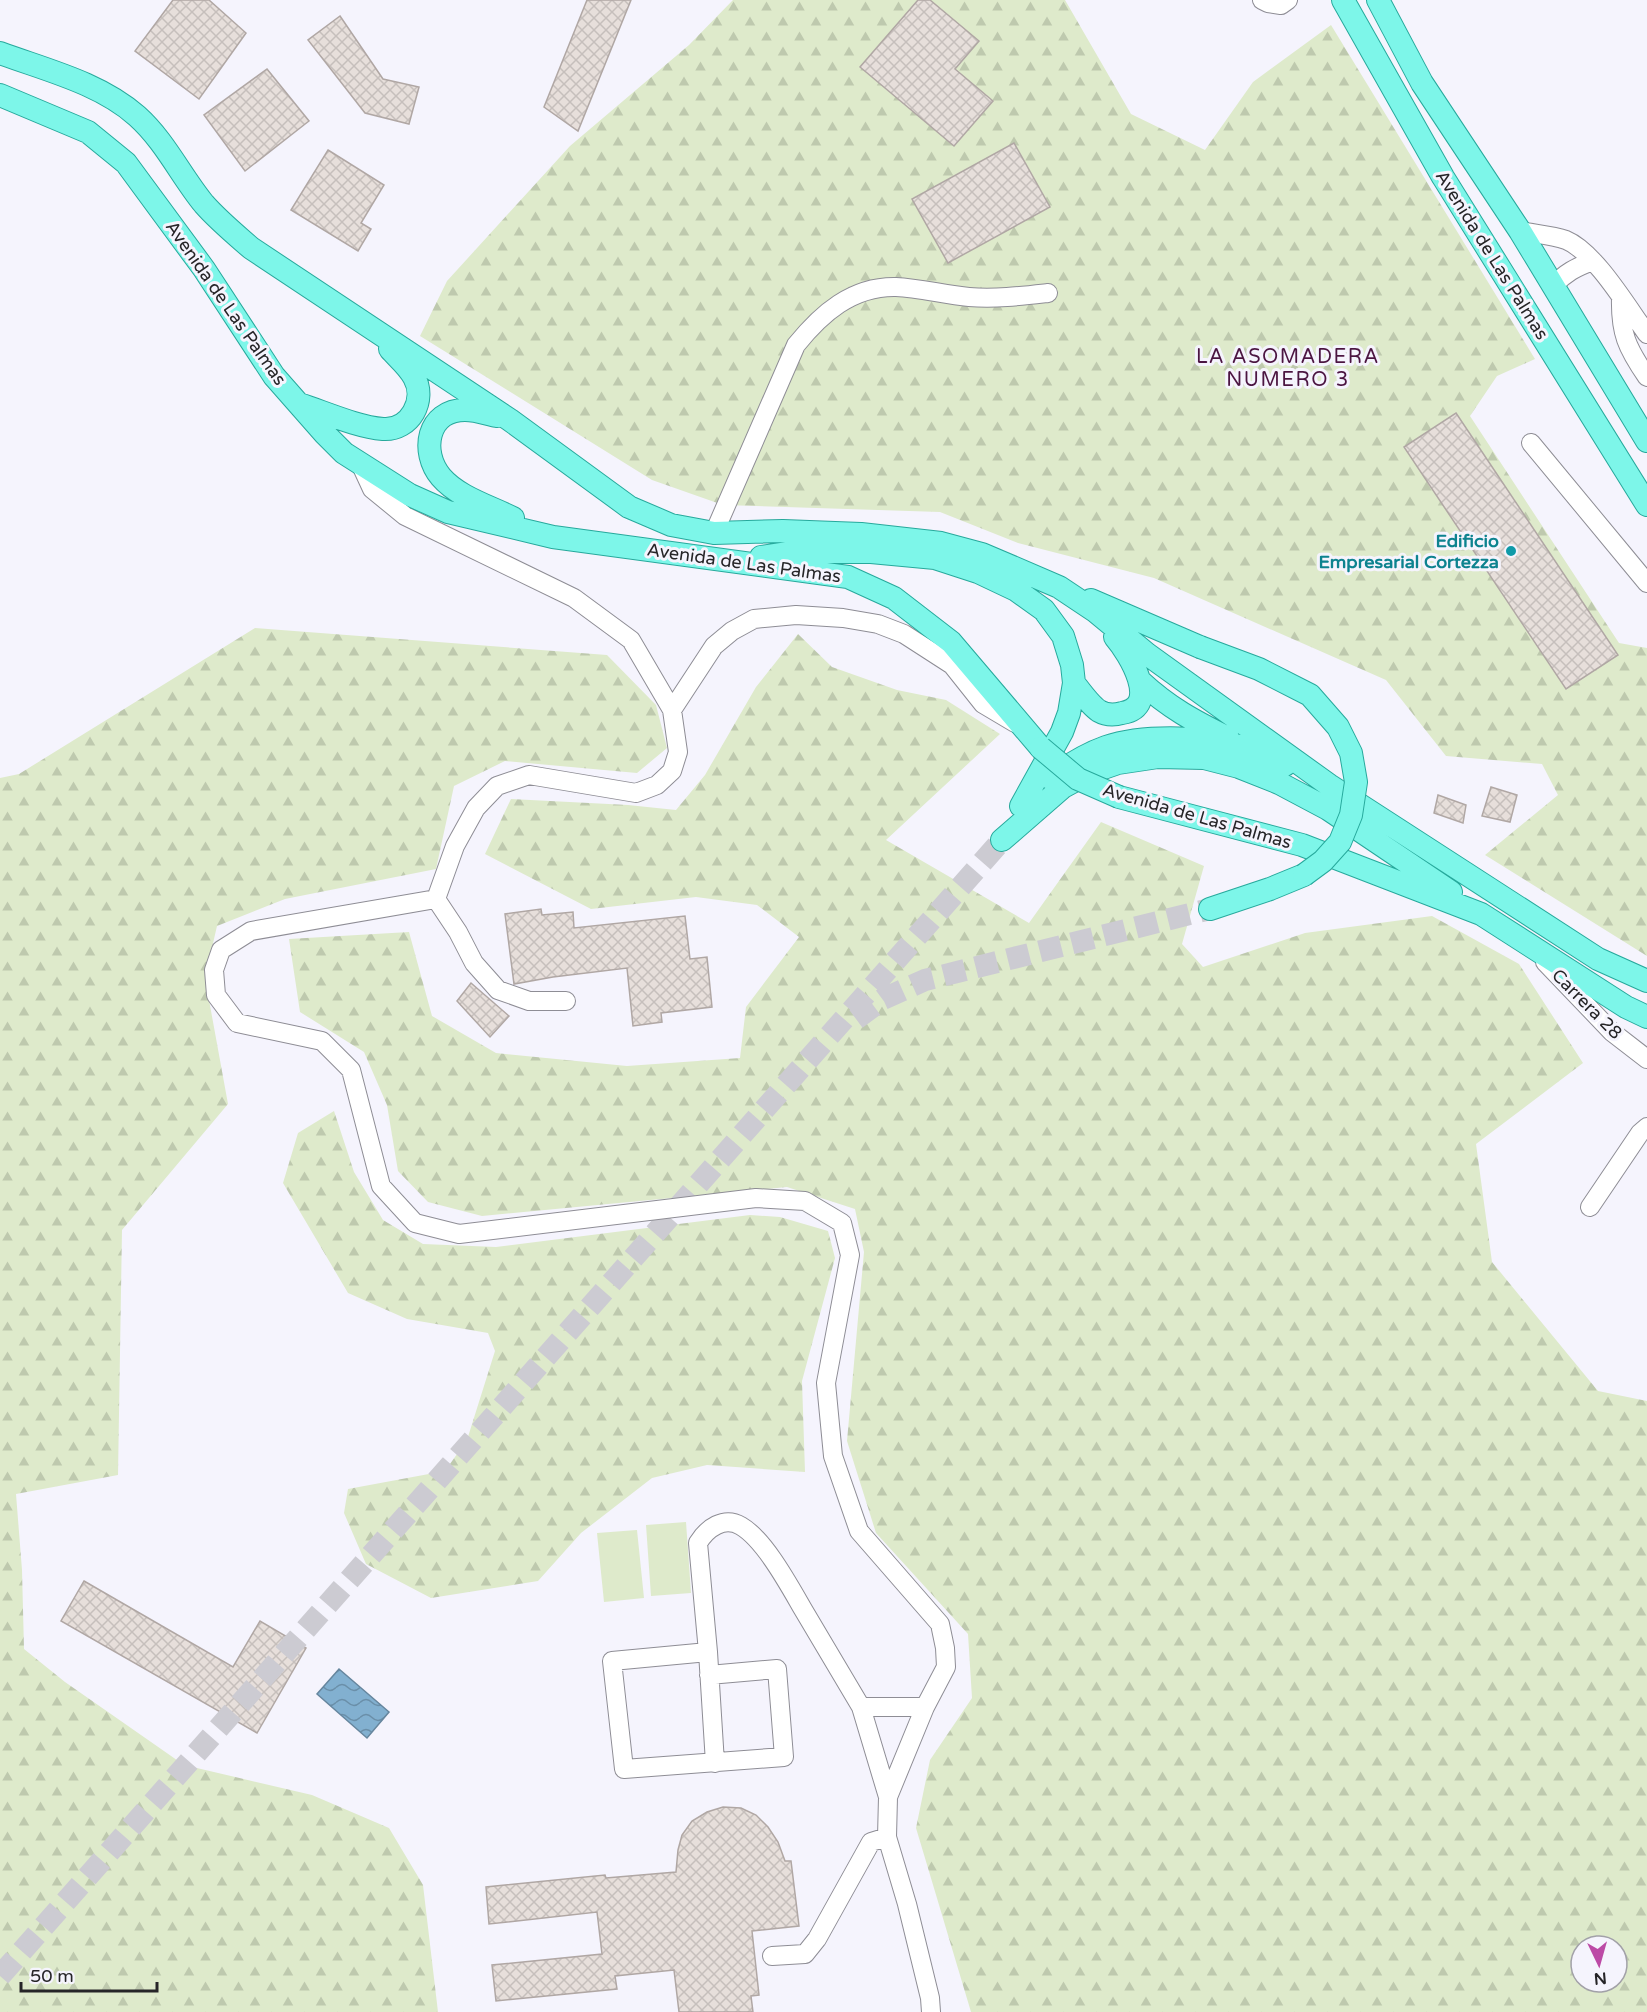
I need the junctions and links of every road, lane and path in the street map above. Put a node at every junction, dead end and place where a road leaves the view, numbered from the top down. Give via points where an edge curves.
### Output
1 (1262, 0) edge
2 (1288, 0) edge
3 (1343, 0) edge
4 (1378, 0) edge
5 (0, 53) edge
6 (0, 95) edge
7 (1520, 231) junction
8 (1593, 261) junction
9 (1553, 286) junction
10 (1048, 293) dead end
11 (1621, 298) junction
12 (362, 320) junction
13 (1647, 334) edge
14 (1647, 377) edge
15 (299, 404) junction
16 (510, 420) junction
17 (1647, 441) edge
18 (1531, 442) dead end
19 (360, 463) junction
20 (1647, 505) edge
21 (714, 533) junction
22 (553, 537) junction
23 (735, 561) junction
24 (1647, 583) edge
25 (1059, 587) junction
26 (1095, 611) junction
27 (1140, 681) junction
28 (1074, 684) junction
29 (672, 710) junction
30 (1024, 728) junction
31 (1251, 750) junction
32 (1329, 784) junction
33 (1021, 806) junction
34 (436, 899) junction
35 (1210, 909) tunnel mouth
36 (1481, 914) junction
37 (1529, 946) junction
38 (1646, 982) edge
39 (566, 1001) dead end
40 (1647, 1017) edge
41 (1647, 1059) edge
42 (1647, 1127) edge
43 (1590, 1207) dead end
44 (708, 1652) junction
45 (709, 1675) junction
46 (861, 1707) junction
47 (926, 1707) junction
48 (715, 1762) junction
49 (888, 1797) junction
50 (886, 1837) junction
51 (772, 1956) dead end
52 (931, 2012) edge

1 - 2 street via 1281,5
3 - 20 main road, Avenida de Las Palmas via 1443,177
4 - 7 main road, Avenida de Las Palmas via 1422,83
5 - 12 main road, Avenida de Las Palmas via 81,83 137,116 227,227 251,248
6 - 15 main road, Avenida de Las Palmas via 87,132 126,163 204,269 274,376
7 - 8 street via 1566,241
7 - 9 main road, Avenida de Las Palmas
8 - 9 street via 1574,268
8 - 11 street
9 - 17 main road, Avenida de Las Palmas
10 - 21 street via 1010,298 969,297 894,287 866,291 840,302 814,322 796,345
11 - 13 street
11 - 14 street via 1627,344
12 - 15 main road via 415,378 419,391 415,412 397,427 385,429
12 - 16 main road, Avenida de Las Palmas
15 - 19 main road, Avenida de Las Palmas via 344,453
16 - 21 main road, Avenida de Las Palmas via 628,507 671,525
16 - 22 main road via 464,410 446,414 430,434 428,448 433,462 440,476 455,490
18 - 24 street
19 - 22 main road, Avenida de Las Palmas via 410,495 448,512
19 - 29 street via 372,489 405,516 574,598 631,640
21 - 25 main road, Avenida de Las Palmas via 861,534 941,543 982,554
22 - 23 main road, Avenida de Las Palmas
23 - 28 main road via 795,552 871,552 934,558 978,572 1016,590 1044,610 1063,636
23 - 30 main road, Avenida de Las Palmas via 848,577 894,598 951,642
25 - 26 main road, Avenida de Las Palmas
25 - 35 main road, bridge via 1259,669 1310,695 1338,727 1351,753 1356,783 1351,815 1340,842 1323,861 1304,875
26 - 27 main road via 1122,645
26 - 32 main road, Avenida de Las Palmas via 1147,654
27 - 28 main road via 1138,704 1128,712 1113,715 1099,711
27 - 31 main road via 1181,714
28 - 33 main road via 1062,732
29 - 30 street via 714,646 732,631 754,619 796,615 878,624 904,634 952,665 983,704
29 - 34 street via 678,752 672,771 657,785 636,793 529,775 497,786 476,808 455,846
30 - 36 main road, Avenida de Las Palmas, bridge via 1078,779 1119,797 1302,845
31 - 32 main road
31 - 33 main road via 1213,741 1178,739 1107,747 1050,777
32 - 38 main road, Avenida de Las Palmas via 1598,959
33 - 36 main road via 1002,840 1063,787 1089,773 1118,763 1158,757 1204,758 1279,783 1328,810
34 - 39 street via 474,963 498,990 529,1001
34 - 47 street via 251,931 221,950 214,970 216,995 237,1023 322,1041 351,1070 381,1186 415,1223 459,1233 756,1198 805,1202 842,1223 850,1255 826,1383 833,1456 859,1531 940,1624 946,1667
36 - 37 main road, Avenida de Las Palmas
37 - 40 main road, Avenida de Las Palmas
37 - 41 street, Carrera 28 via 1612,1032
42 - 43 street
44 - 45 street
44 - 46 street via 699,1543 713,1526 734,1524 750,1534 773,1559
44 - 48 street via 612,1661 624,1769
45 - 48 street
45 - 48 street via 777,1669 784,1757
46 - 47 street
46 - 49 street
47 - 49 street
49 - 50 street
50 - 51 street via 871,1842 805,1954
50 - 52 street via 910,1914

